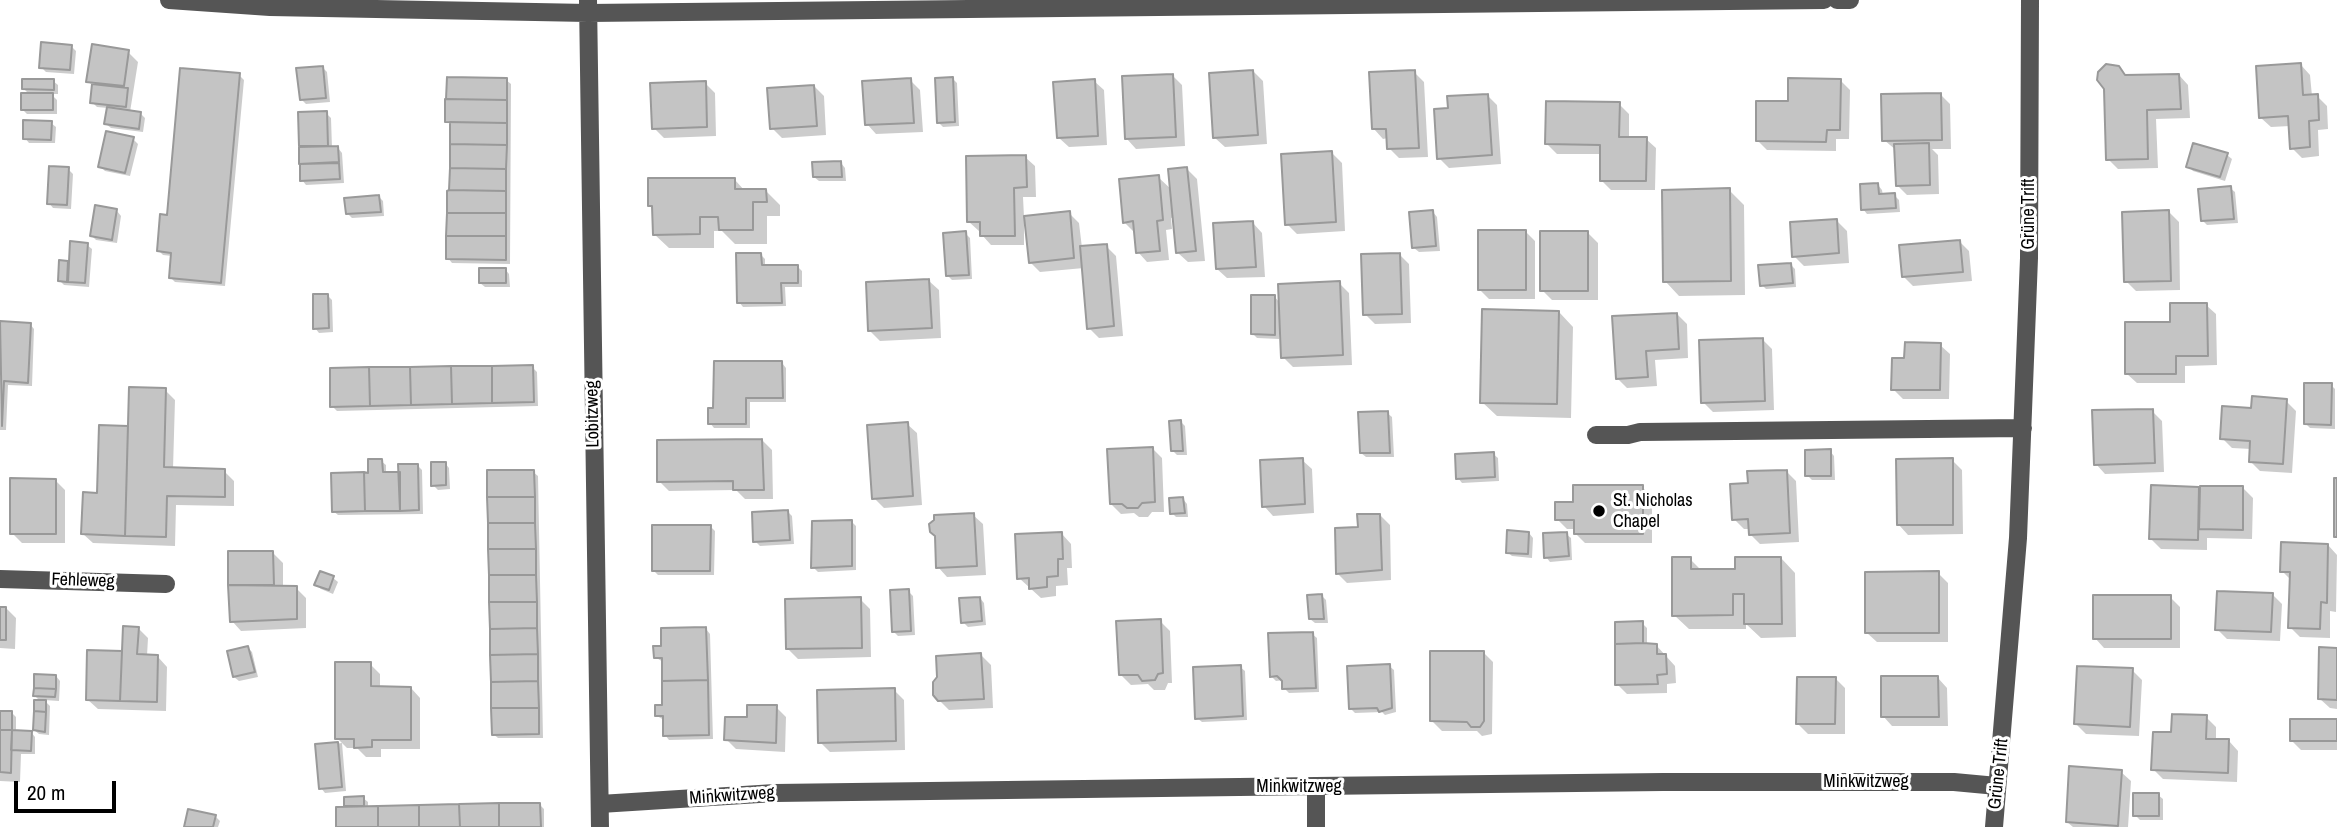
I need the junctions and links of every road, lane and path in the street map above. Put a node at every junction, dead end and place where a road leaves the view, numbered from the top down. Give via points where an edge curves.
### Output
1 (169, 0) edge
2 (1824, 0) edge
3 (1837, 0) edge
4 (1850, 0) edge
5 (2029, 0) edge
6 (588, 7) edge
7 (2023, 428) junction
8 (1596, 435) dead end
9 (0, 579) edge
10 (166, 584) dead end
11 (1316, 786) junction
12 (1997, 786) junction
13 (600, 804) junction
14 (600, 827) edge
15 (1316, 827) edge
16 (1994, 827) edge

1 - 6 street via 270,8
2 - 6 street
3 - 4 street
5 - 7 street, Grüne Trift via 2029,258
6 - 13 street, Lobitzweg
7 - 8 street
7 - 12 street, Grüne Trift
9 - 10 street, Fehleweg
11 - 12 street, Minkwitzweg via 1663,782
11 - 13 street, Minkwitzweg via 775,793
11 - 15 street
12 - 16 street, Grüne Trift
13 - 14 street, Lobitzweg

